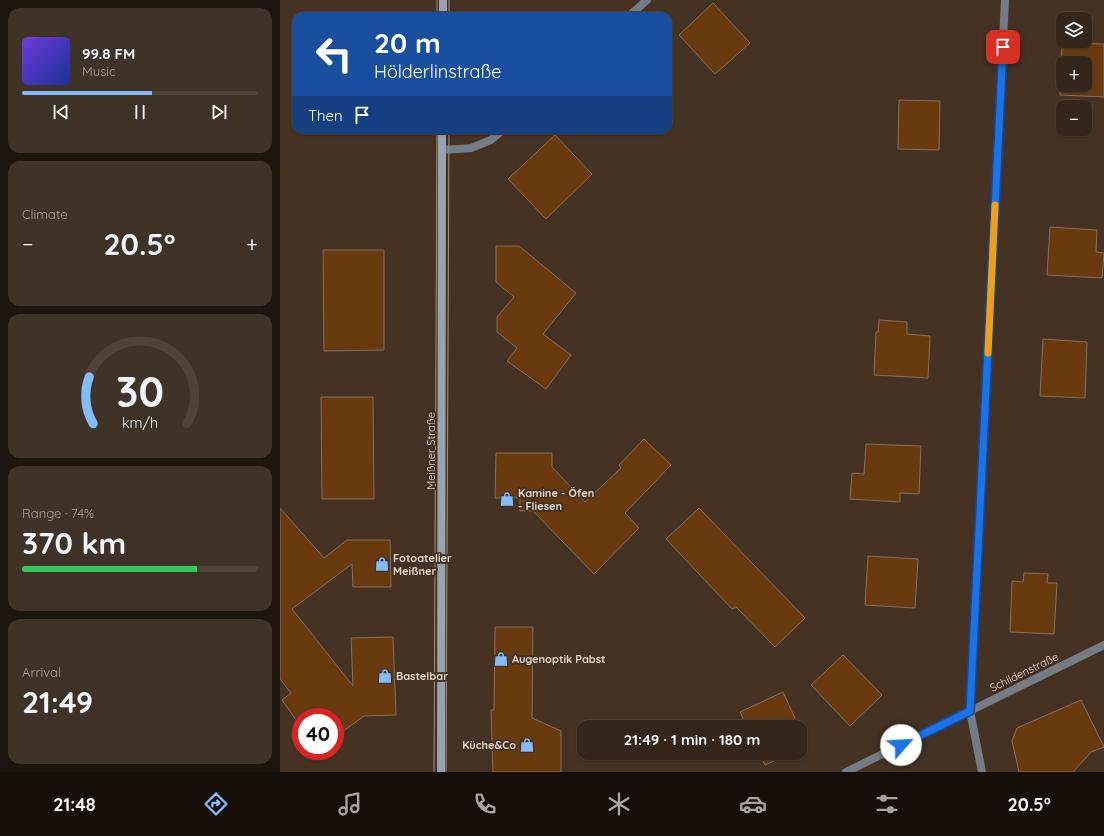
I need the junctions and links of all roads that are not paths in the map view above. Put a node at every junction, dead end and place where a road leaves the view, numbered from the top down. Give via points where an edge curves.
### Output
1 (443, 0) edge
2 (647, 0) edge
3 (1005, 0) edge
4 (443, 12) edge
5 (634, 12) edge
6 (442, 134) edge
7 (498, 134) edge
8 (442, 150) junction
9 (1104, 645) edge
10 (970, 711) junction
11 (441, 772) edge
12 (846, 772) edge
13 (982, 772) edge

1 - 4 main road
2 - 5 street
3 - 10 street
6 - 8 main road, Meißner Straße
7 - 8 street via 491,140 470,148
8 - 11 main road, Meißner Straße
9 - 10 street, Schildenstraße
10 - 12 street, Schildenstraße
10 - 13 street

